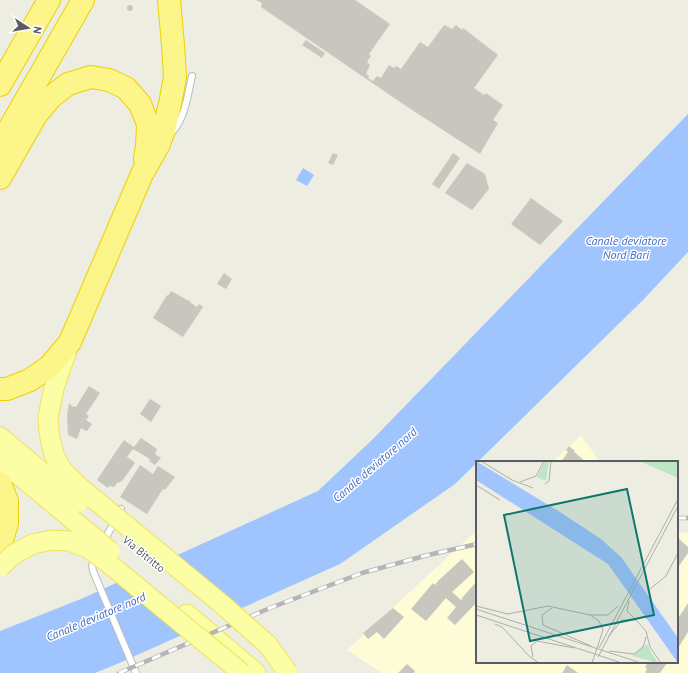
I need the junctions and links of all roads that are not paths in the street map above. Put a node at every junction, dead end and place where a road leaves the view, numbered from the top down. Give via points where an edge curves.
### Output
1 (49, 0) edge
2 (83, 0) edge
3 (169, 0) edge
4 (192, 76) dead end
5 (0, 85) edge
6 (164, 130) junction
7 (0, 145) edge
8 (142, 174) junction
9 (0, 178) edge
10 (70, 342) junction
11 (0, 389) edge
12 (0, 437) edge
13 (0, 460) edge
14 (40, 481) junction
15 (0, 483) edge
16 (121, 509) dead end
17 (0, 547) edge
18 (0, 567) edge
19 (136, 673) edge
20 (242, 673) edge
21 (256, 673) edge
22 (288, 673) edge

1 - 5 highway
2 - 7 highway
3 - 6 highway via 175,77
4 - 6 lane via 178,125 173,131
6 - 8 highway
8 - 9 highway via 148,124 140,104 126,88 109,80 91,77 68,84 51,97 36,116
8 - 10 highway
10 - 11 highway via 50,366 30,380 8,389
10 - 22 main road, bridge via 54,388 48,417 52,449 62,469 77,485 268,645
12 - 14 main road, Via Bitritto
13 - 14 main road, Via Bitritto
14 - 21 main road, Via Bitritto, bridge
14 - 22 main road, Via Bitritto, bridge via 168,573
15 - 17 highway via 7,501 7,523
16 - 19 lane, bridge via 92,565
18 - 20 main road, bridge via 14,554 32,544 69,540 88,548

